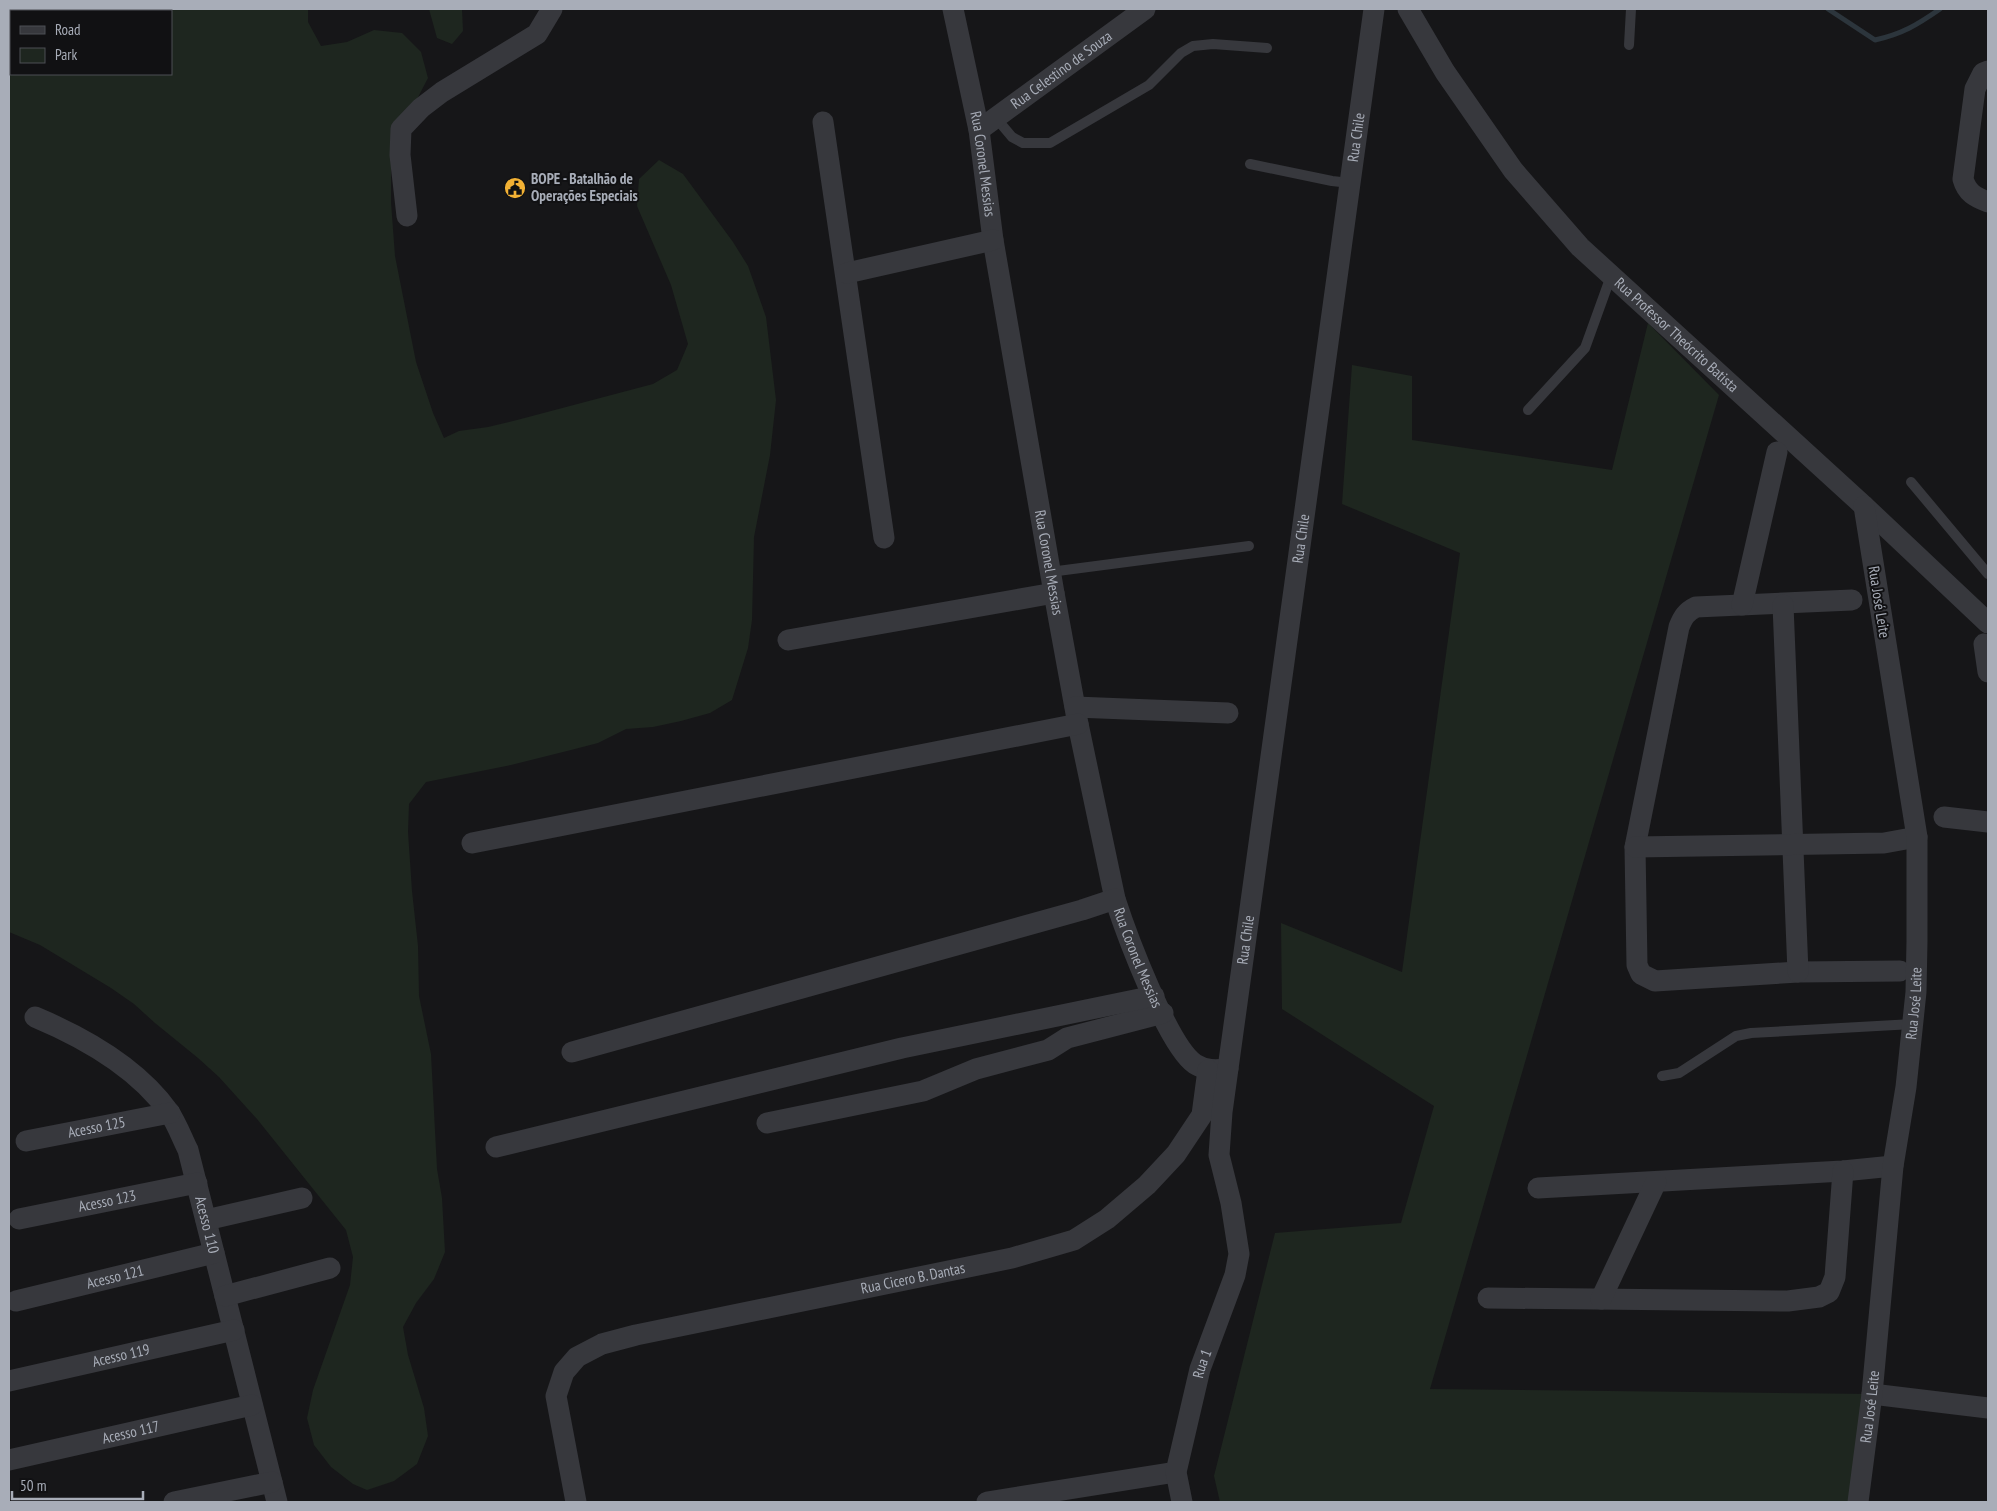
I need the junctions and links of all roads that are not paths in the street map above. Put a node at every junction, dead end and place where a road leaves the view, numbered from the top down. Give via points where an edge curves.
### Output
1 (552, 9) edge
2 (953, 9) edge
3 (1145, 9) edge
4 (1374, 9) edge
5 (1408, 9) edge
6 (1631, 9) edge
7 (1629, 45) dead end
8 (1267, 48) dead end
9 (1988, 71) edge
10 (823, 122) dead end
11 (988, 124) junction
12 (1250, 164) dead end
13 (1350, 183) junction
14 (1988, 202) edge
15 (407, 216) dead end
16 (993, 240) junction
17 (847, 273) junction
18 (1612, 276) junction
19 (1528, 410) dead end
20 (1777, 452) dead end
21 (1912, 482) dead end
22 (1864, 506) junction
23 (884, 538) dead end
24 (1249, 546) dead end
25 (1050, 572) junction
26 (1988, 574) edge
27 (1054, 593) junction
28 (1852, 600) dead end
29 (1742, 605) junction
30 (1783, 605) junction
31 (1988, 623) edge
32 (788, 640) dead end
33 (1984, 644) dead end
34 (1988, 672) edge
35 (1228, 713) dead end
36 (1077, 715) junction
37 (1944, 817) dead end
38 (1988, 822) edge
39 (1917, 838) junction
40 (472, 843) dead end
41 (1792, 846) junction
42 (1635, 847) junction
43 (1115, 898) junction
44 (1900, 971) dead end
45 (1798, 972) junction
46 (1158, 1005) junction
47 (35, 1017) dead end
48 (1913, 1024) junction
49 (572, 1052) dead end
50 (1218, 1070) junction
51 (1662, 1076) dead end
52 (170, 1113) junction
53 (767, 1123) dead end
54 (26, 1141) dead end
55 (496, 1147) dead end
56 (1894, 1166) junction
57 (1843, 1171) junction
58 (1656, 1182) junction
59 (197, 1183) junction
60 (1538, 1188) dead end
61 (302, 1198) dead end
62 (18, 1219) dead end
63 (206, 1220) junction
64 (214, 1253) junction
65 (330, 1268) dead end
66 (225, 1296) junction
67 (1488, 1298) dead end
68 (1601, 1299) junction
69 (16, 1301) dead end
70 (234, 1330) junction
71 (9, 1381) edge
72 (1872, 1394) junction
73 (252, 1405) junction
74 (1988, 1408) edge
75 (9, 1460) edge
76 (1176, 1472) junction
77 (275, 1492) edge
78 (174, 1502) edge
79 (576, 1502) edge
80 (987, 1502) edge
81 (1182, 1502) edge
82 (1858, 1502) edge

1 - 15 street via 537,34 442,92 401,129 400,155
2 - 11 street, Rua Coronel Messias
3 - 11 street, Rua Celestino de Souza
4 - 13 street, Rua Chile
5 - 18 street, Rua Professor Theócrito Batista via 1445,72 1513,170 1580,247
6 - 7 lane
8 - 11 lane via 1213,44 1193,46 1149,85 1050,144 1023,142
9 - 14 street via 1983,73 1975,89 1963,178 1966,189
10 - 17 street
11 - 16 street, Rua Coronel Messias
12 - 13 lane
13 - 50 street, Rua Chile
16 - 17 street
16 - 25 street, Rua Coronel Messias
17 - 23 street
18 - 19 lane via 1585,348
18 - 22 street, Rua Professor Theócrito Batista
20 - 29 street
21 - 26 lane
22 - 31 street, Rua Professor Theócrito Batista
22 - 39 street, Rua José Leite
24 - 25 lane
25 - 27 street, Rua Coronel Messias
27 - 32 street
27 - 36 street, Rua Coronel Messias
28 - 30 street
29 - 30 street
29 - 42 street via 1696,607 1683,617
30 - 41 street
33 - 34 street
35 - 36 street
36 - 40 street
36 - 43 street, Rua Coronel Messias
37 - 38 street
39 - 41 street via 1884,843
39 - 48 street, Rua José Leite
41 - 42 street
41 - 45 street
42 - 45 street via 1637,965 1641,974 1655,981
43 - 46 street, Rua Coronel Messias
43 - 49 street via 1082,910
44 - 45 street
46 - 50 street, Rua Coronel Messias via 1179,1046 1194,1063
46 - 53 street via 1067,1038 1048,1050 976,1069 923,1091
46 - 55 street via 902,1048
47 - 52 street, Acesso 110 via 100,1049 127,1069
48 - 51 lane via 1736,1036 1679,1073
48 - 56 street, Rua José Leite
50 - 76 street, Rua 1 via 1222,1112 1219,1155 1239,1254 1235,1275 1200,1370
50 - 79 street, Rua Cicero B. Dantas via 1202,1115 1176,1154 1141,1191 1107,1219 1074,1240 1012,1258 636,1335 602,1344 577,1357 564,1372 556,1396
52 - 54 street, Acesso 125
52 - 59 street, Acesso 110 via 188,1150
56 - 57 street
56 - 72 street, Rua José Leite
57 - 58 street
57 - 68 street via 1835,1277 1829,1292 1820,1298 1788,1301
58 - 60 street
58 - 68 street
59 - 62 street, Acesso 123
59 - 63 street, Acesso 110
61 - 63 street
63 - 64 street, Acesso 110
64 - 66 street, Acesso 110
64 - 69 street, Acesso 121
65 - 66 street
66 - 70 street, Acesso 110
67 - 68 street
70 - 71 street, Acesso 119
70 - 73 street, Acesso 110
72 - 74 street
72 - 82 street, Rua José Leite
73 - 75 street, Acesso 117
73 - 77 street, Acesso 110
76 - 80 street
76 - 81 street
77 - 78 street

